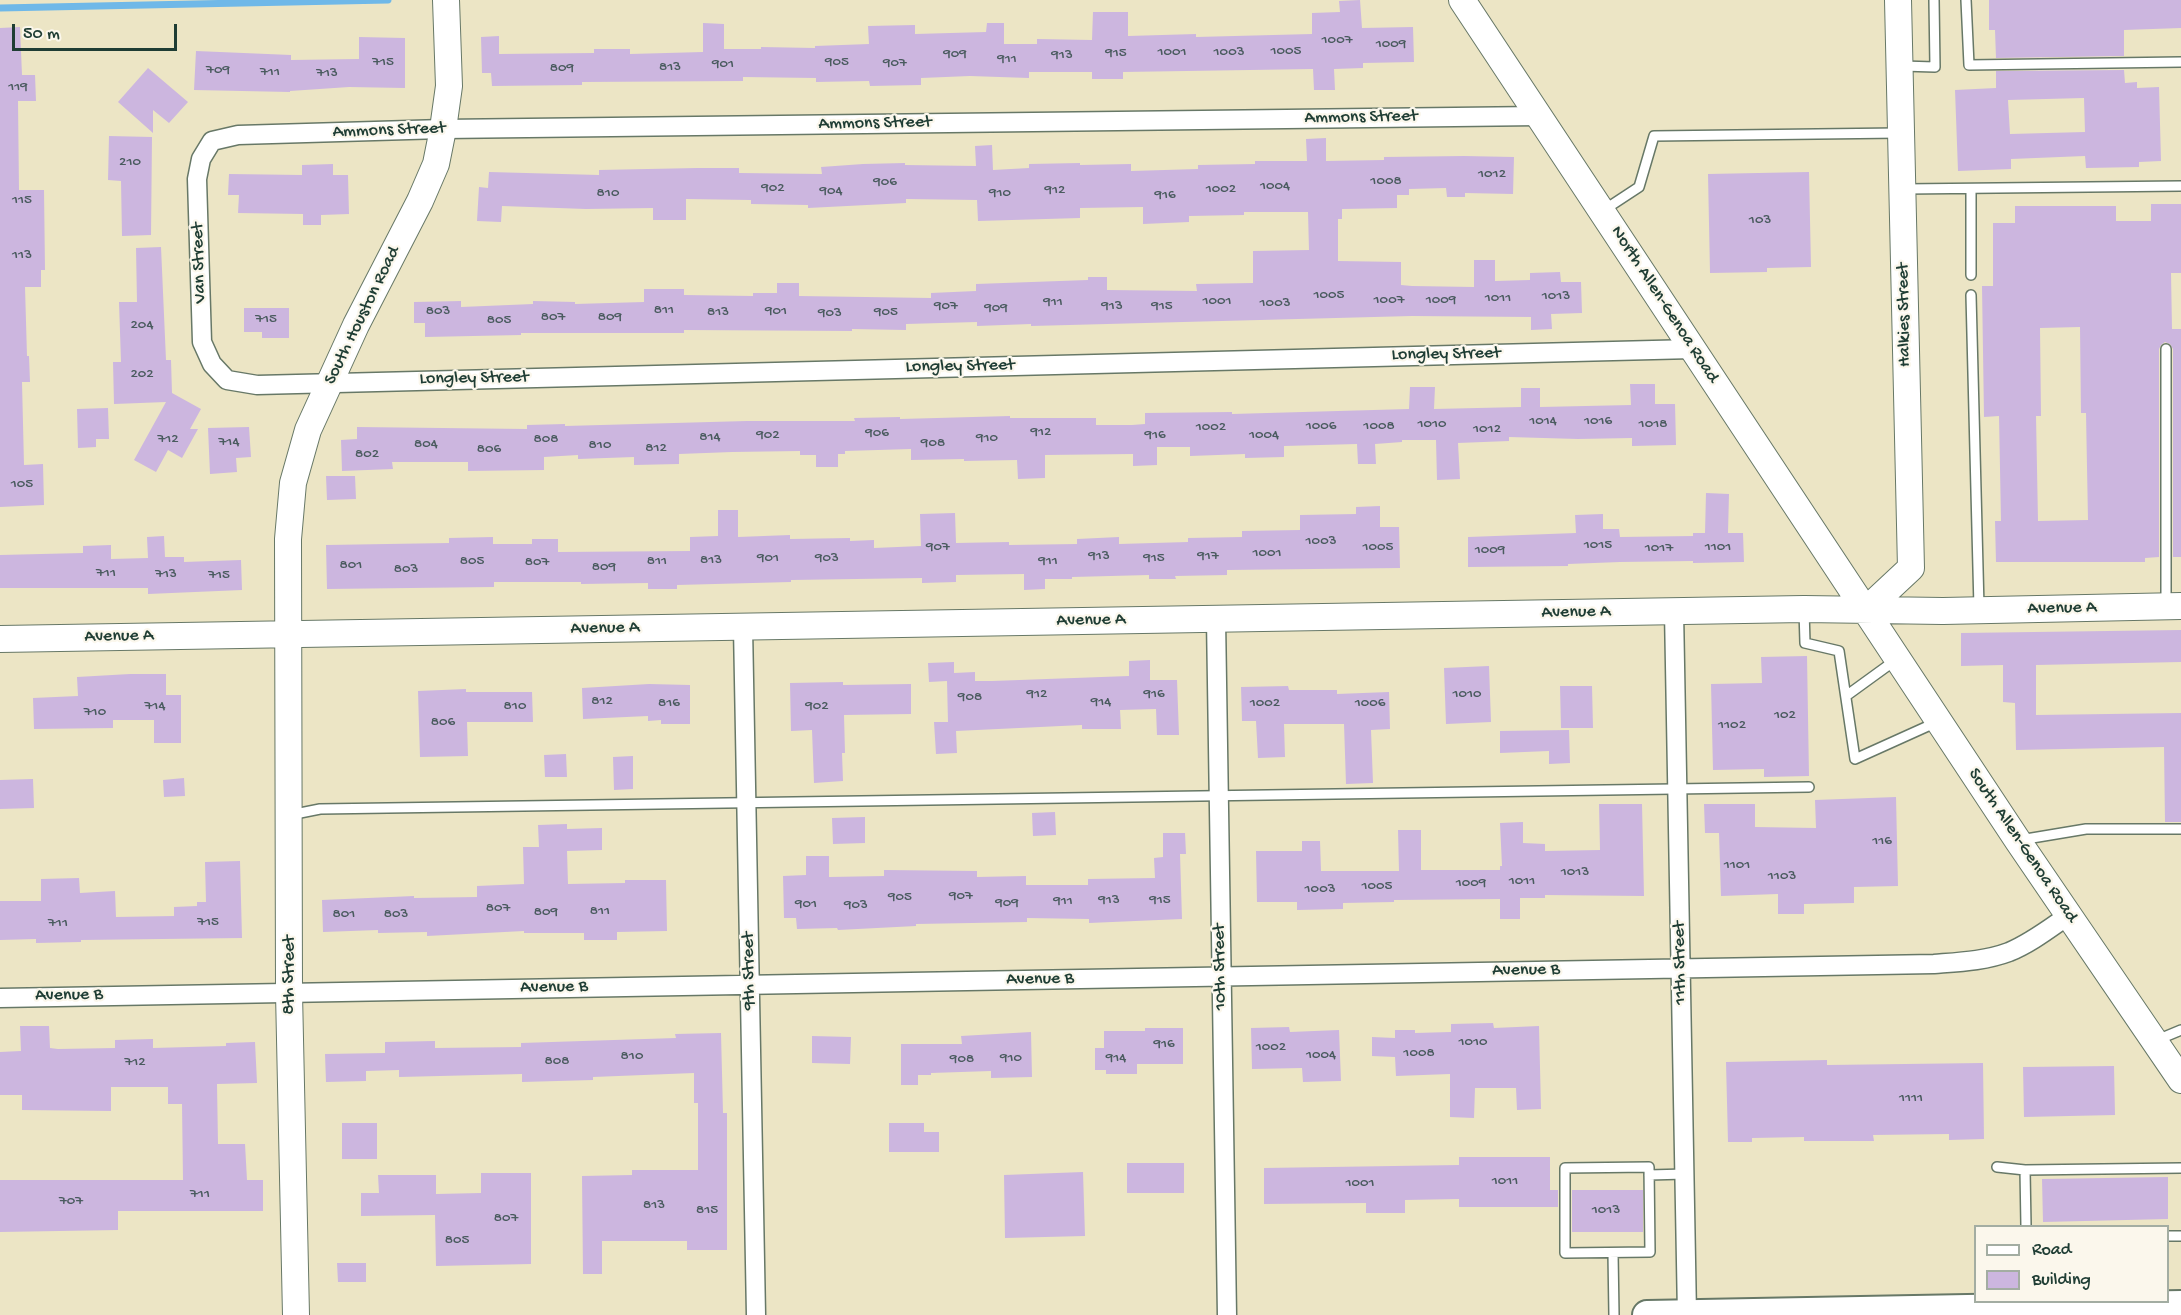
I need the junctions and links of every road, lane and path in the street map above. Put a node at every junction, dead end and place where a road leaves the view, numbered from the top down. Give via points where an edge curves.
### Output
1 (446, 0) edge
2 (1462, 0) edge
3 (1898, 0) edge
4 (1934, 0) edge
5 (1966, 0) edge
6 (2181, 62) edge
7 (1900, 66) junction
8 (1539, 116) junction
9 (443, 129) junction
10 (1901, 132) junction
11 (212, 141) joint
12 (2181, 186) edge
13 (1902, 189) junction
14 (1971, 189) junction
15 (1602, 211) junction
16 (1971, 275) dead end
17 (1971, 295) dead end
18 (1693, 349) junction
19 (2166, 349) dead end
20 (227, 380) joint
21 (329, 382) junction
22 (2173, 606) edge
23 (1804, 609) junction
24 (1866, 610) junction
25 (1979, 610) junction
26 (1674, 611) junction
27 (1216, 619) junction
28 (743, 627) junction
29 (290, 634) junction
30 (0, 639) edge
31 (1898, 658) junction
32 (1846, 696) junction
33 (1939, 721) junction
34 (1809, 787) dead end
35 (1678, 789) junction
36 (1219, 796) junction
37 (746, 803) junction
38 (290, 815) junction
39 (2181, 829) edge
40 (2018, 841) junction
41 (2069, 915) junction
42 (1681, 969) junction
43 (1221, 976) junction
44 (750, 985) junction
45 (289, 993) junction
46 (0, 998) edge
47 (2181, 1030) edge
48 (2155, 1041) junction
49 (2181, 1080) edge
50 (1997, 1167) dead end
51 (2181, 1168) edge
52 (2025, 1170) junction
53 (1685, 1174) junction
54 (1650, 1175) junction
55 (2026, 1225) edge
56 (1613, 1253) junction
57 (2027, 1305) edge
58 (2181, 1305) edge
59 (2148, 1307) edge
60 (1978, 1312) edge
61 (1851, 1313) edge
62 (296, 1315) edge
63 (756, 1315) edge
64 (1227, 1315) edge
65 (1614, 1315) edge
66 (1647, 1315) edge
67 (1687, 1315) edge

1 - 9 street, South Houston Road via 449,86
2 - 8 street, North Allen-Genoa Road
3 - 7 street, Halkies Street
4 - 7 lane via 1935,67
5 - 6 lane via 1969,65
7 - 10 street, Halkies Street
8 - 9 street, Ammons Street
8 - 15 street, North Allen-Genoa Road
9 - 11 street, Ammons Street via 238,135
9 - 21 street, South Houston Road via 436,164 420,201
10 - 13 street, Halkies Street
10 - 15 lane via 1654,136 1639,187
11 - 20 street, Van Street via 201,159 197,179 202,342 212,364
12 - 14 lane
13 - 14 lane
13 - 24 street, Halkies Street via 1911,568
14 - 16 lane
15 - 18 street, North Allen-Genoa Road
17 - 25 lane
18 - 21 street, Longley Street
18 - 24 street, North Allen-Genoa Road
19 - 22 lane
20 - 21 street, Longley Street via 257,385
21 - 29 street, South Houston Road via 308,430 293,483 288,539
22 - 25 street, Avenue A
23 - 24 street, Avenue A
23 - 26 street, Avenue A
23 - 32 lane via 1805,643 1839,651
24 - 25 street, Avenue A
24 - 31 street, South Allen-Genoa Road
26 - 27 street, Avenue A
26 - 35 street, 11th Street
27 - 28 street, Avenue A
27 - 36 street, 10th Street
28 - 29 street, Avenue A
28 - 37 street, 9th Street
29 - 30 street, Avenue A
29 - 38 street, 8th Street
31 - 32 lane
31 - 33 street, South Allen-Genoa Road
32 - 33 lane via 1855,759
33 - 40 street, South Allen-Genoa Road
34 - 35 lane
35 - 36 lane
35 - 42 street, 11th Street
36 - 37 lane
36 - 43 street, 10th Street
37 - 38 lane via 320,809
37 - 44 street, 9th Street
38 - 45 street, 8th Street
39 - 40 lane via 2086,829
40 - 41 street, South Allen-Genoa Road
41 - 42 street, Avenue B via 2025,944 1977,960
41 - 48 street, South Allen-Genoa Road
42 - 43 street, Avenue B
42 - 53 street, 11th Street
43 - 44 street, Avenue B
43 - 64 street, 10th Street
44 - 45 street, Avenue B
44 - 63 street, 9th Street
45 - 46 street, Avenue B
45 - 62 street, 8th Street
47 - 48 lane
48 - 49 street, South Allen-Genoa Road
50 - 52 lane
51 - 52 lane
52 - 55 lane
53 - 54 lane
53 - 67 street, 11th Street
54 - 56 lane via 1650,1252
54 - 56 lane via 1650,1167 1565,1168 1565,1253
56 - 65 lane
57 - 59 main road
57 - 60 main road
58 - 59 main road
60 - 61 main road
61 - 67 main road
66 - 67 main road

